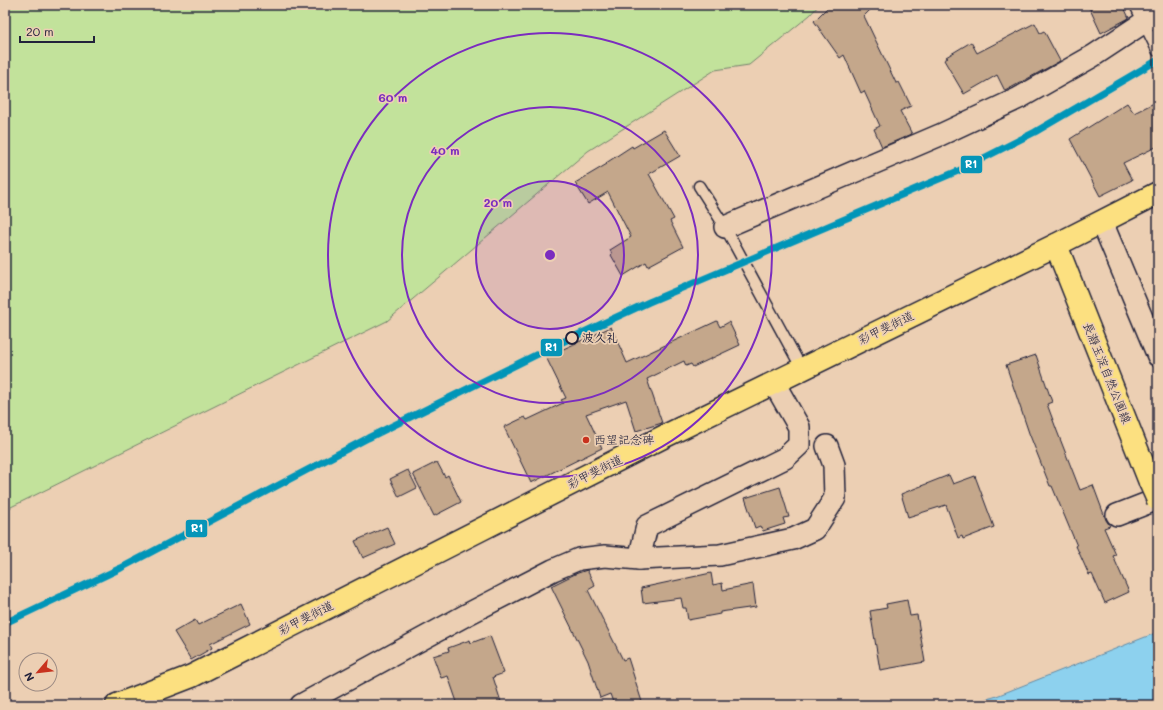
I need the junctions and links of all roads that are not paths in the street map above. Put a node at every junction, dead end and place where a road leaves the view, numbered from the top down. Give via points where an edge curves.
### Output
1 (1146, 14) edge
2 (1158, 52) edge
3 (698, 186) dead end
4 (1158, 193) edge
5 (1102, 222) junction
6 (725, 227) junction
7 (1056, 245) junction
8 (1158, 356) edge
9 (802, 369) junction
10 (774, 383) junction
11 (827, 446) dead end
12 (1155, 494) edge
13 (1117, 515) dead end
14 (639, 560) junction
15 (117, 705) edge
16 (301, 705) edge

1 - 2 lane
1 - 6 street via 1093,56 1020,98
3 - 6 lane
4 - 5 main road, 彩甲斐街道
5 - 7 main road, 彩甲斐街道
5 - 8 street
6 - 9 lane
7 - 9 main road, 彩甲斐街道
7 - 12 main road, 長瀞玉淀自然公園線
9 - 10 main road, 彩甲斐街道
10 - 14 street via 798,427 799,445 785,458 647,526
10 - 15 main road, 彩甲斐街道 via 192,676
11 - 14 street via 834,465 835,498 815,528 793,539 720,555
12 - 13 street
14 - 16 street via 605,556 579,559 553,570

